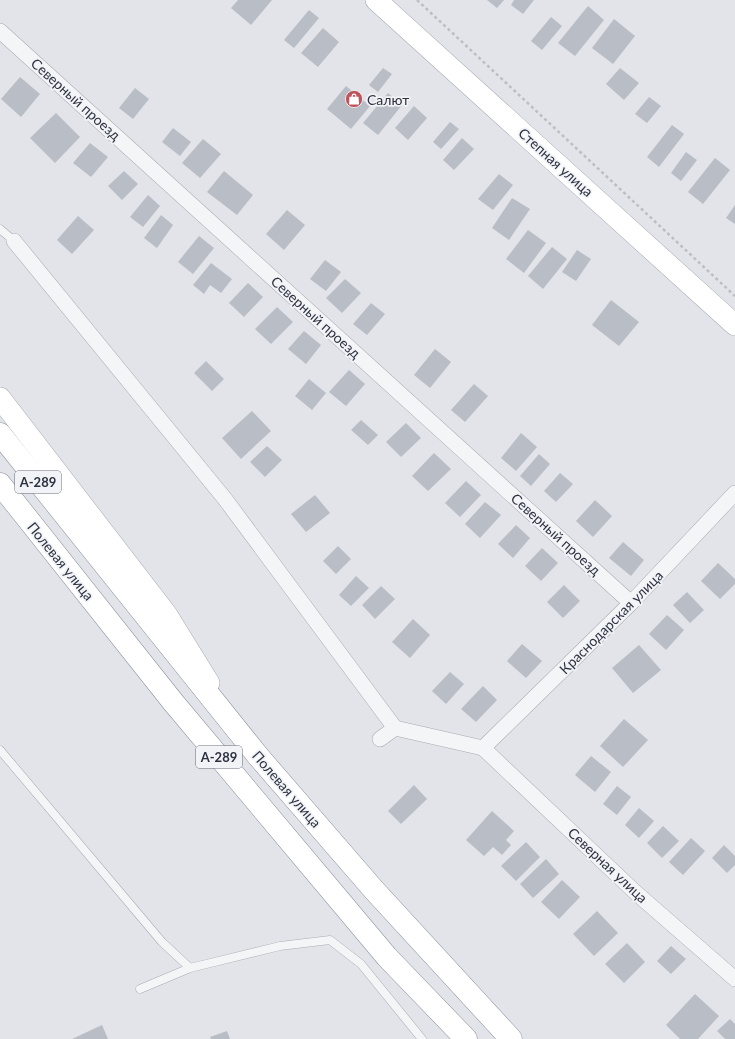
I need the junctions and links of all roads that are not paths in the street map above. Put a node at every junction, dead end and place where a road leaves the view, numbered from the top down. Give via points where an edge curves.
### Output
1 (376, 0) edge
2 (0, 30) edge
3 (0, 229) edge
4 (14, 241) joint
5 (735, 325) edge
6 (0, 398) edge
7 (0, 434) edge
8 (0, 484) edge
9 (735, 493) edge
10 (631, 603) junction
11 (395, 728) junction
12 (241, 735) junction
13 (380, 739) dead end
14 (483, 748) junction
15 (0, 750) edge
16 (190, 968) junction
17 (735, 979) edge
18 (140, 989) dead end
19 (422, 1039) edge
20 (466, 1039) edge
21 (510, 1039) edge

1 - 5 main road, Степная улица
2 - 10 street, Северный проезд
3 - 4 lane
4 - 11 street via 225,499
6 - 12 main road via 167,615
7 - 12 highway, Полевая улица / А-289
8 - 20 highway, Полевая улица / А-289 via 199,732 388,957
9 - 10 street, Краснодарская улица
10 - 14 street, Краснодарская улица
11 - 13 street
11 - 14 street
12 - 21 highway, Полевая улица / А-289 via 374,890
14 - 17 street, Северная улица via 635,892
15 - 16 lane via 162,942
16 - 18 lane
16 - 19 lane via 280,946 330,940 361,964

